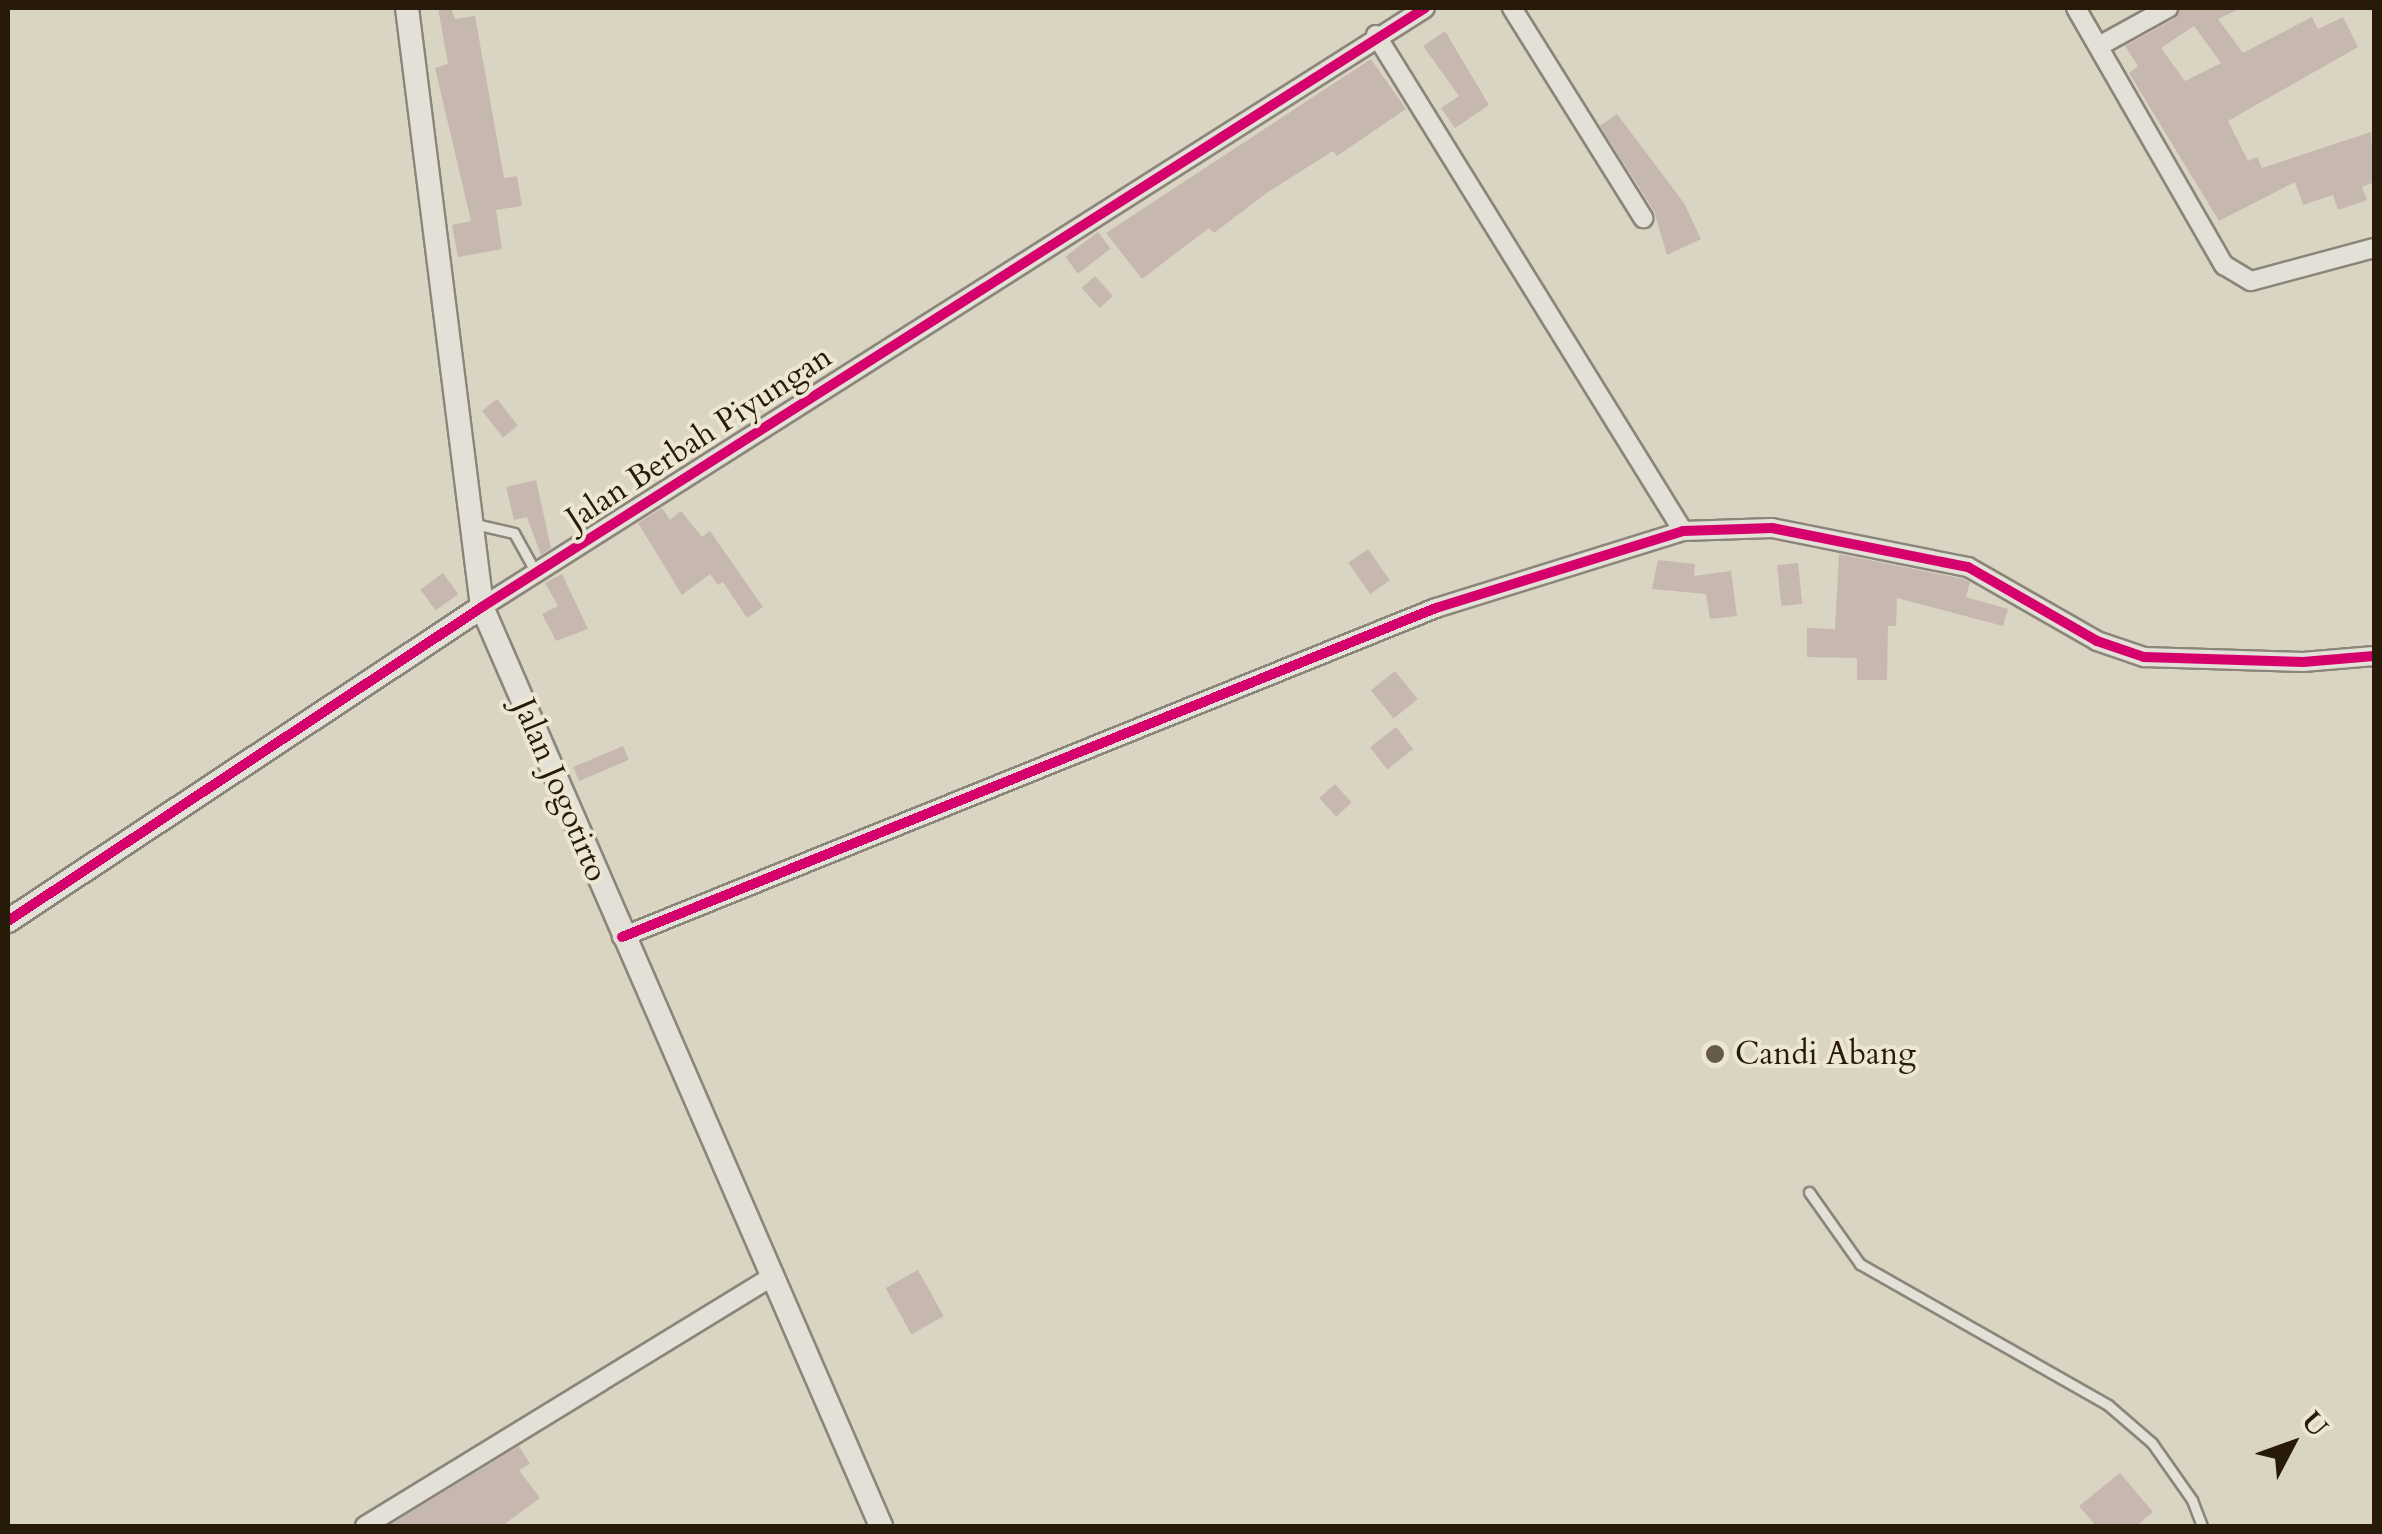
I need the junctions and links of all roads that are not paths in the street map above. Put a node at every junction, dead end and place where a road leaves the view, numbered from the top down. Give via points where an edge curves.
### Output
1 (407, 8) edge
2 (1424, 8) edge
3 (1512, 8) edge
4 (2076, 8) edge
5 (2168, 8) edge
6 (1376, 35) junction
7 (2100, 46) junction
8 (1642, 218) dead end
9 (2374, 248) edge
10 (472, 524) junction
11 (1683, 531) junction
12 (536, 573) junction
13 (482, 607) junction
14 (2374, 656) edge
15 (8, 921) edge
16 (622, 937) junction
17 (1809, 1192) dead end
18 (770, 1278) junction
19 (365, 1526) edge
20 (881, 1526) edge
21 (2202, 1526) edge

1 - 10 street, Jalan Jogotirto
2 - 6 street, Jalan Berbah Piyungan
3 - 8 street
4 - 7 street
5 - 7 street
6 - 11 street
6 - 12 street, Jalan Berbah Piyungan
7 - 9 street via 2224,265 2252,280
10 - 12 lane via 514,533
10 - 13 street, Jalan Jogotirto
11 - 14 street via 1772,528 1968,567 2097,640 2144,657 2303,662
11 - 16 street via 1436,608
12 - 13 street, Jalan Berbah Piyungan
13 - 15 street, Jalan Berbah Piyungan
13 - 16 street, Jalan Jogotirto
16 - 18 street, Jalan Jogotirto
17 - 21 lane via 1860,1264 2108,1405 2152,1443
18 - 19 street
18 - 20 street, Jalan Jogotirto

